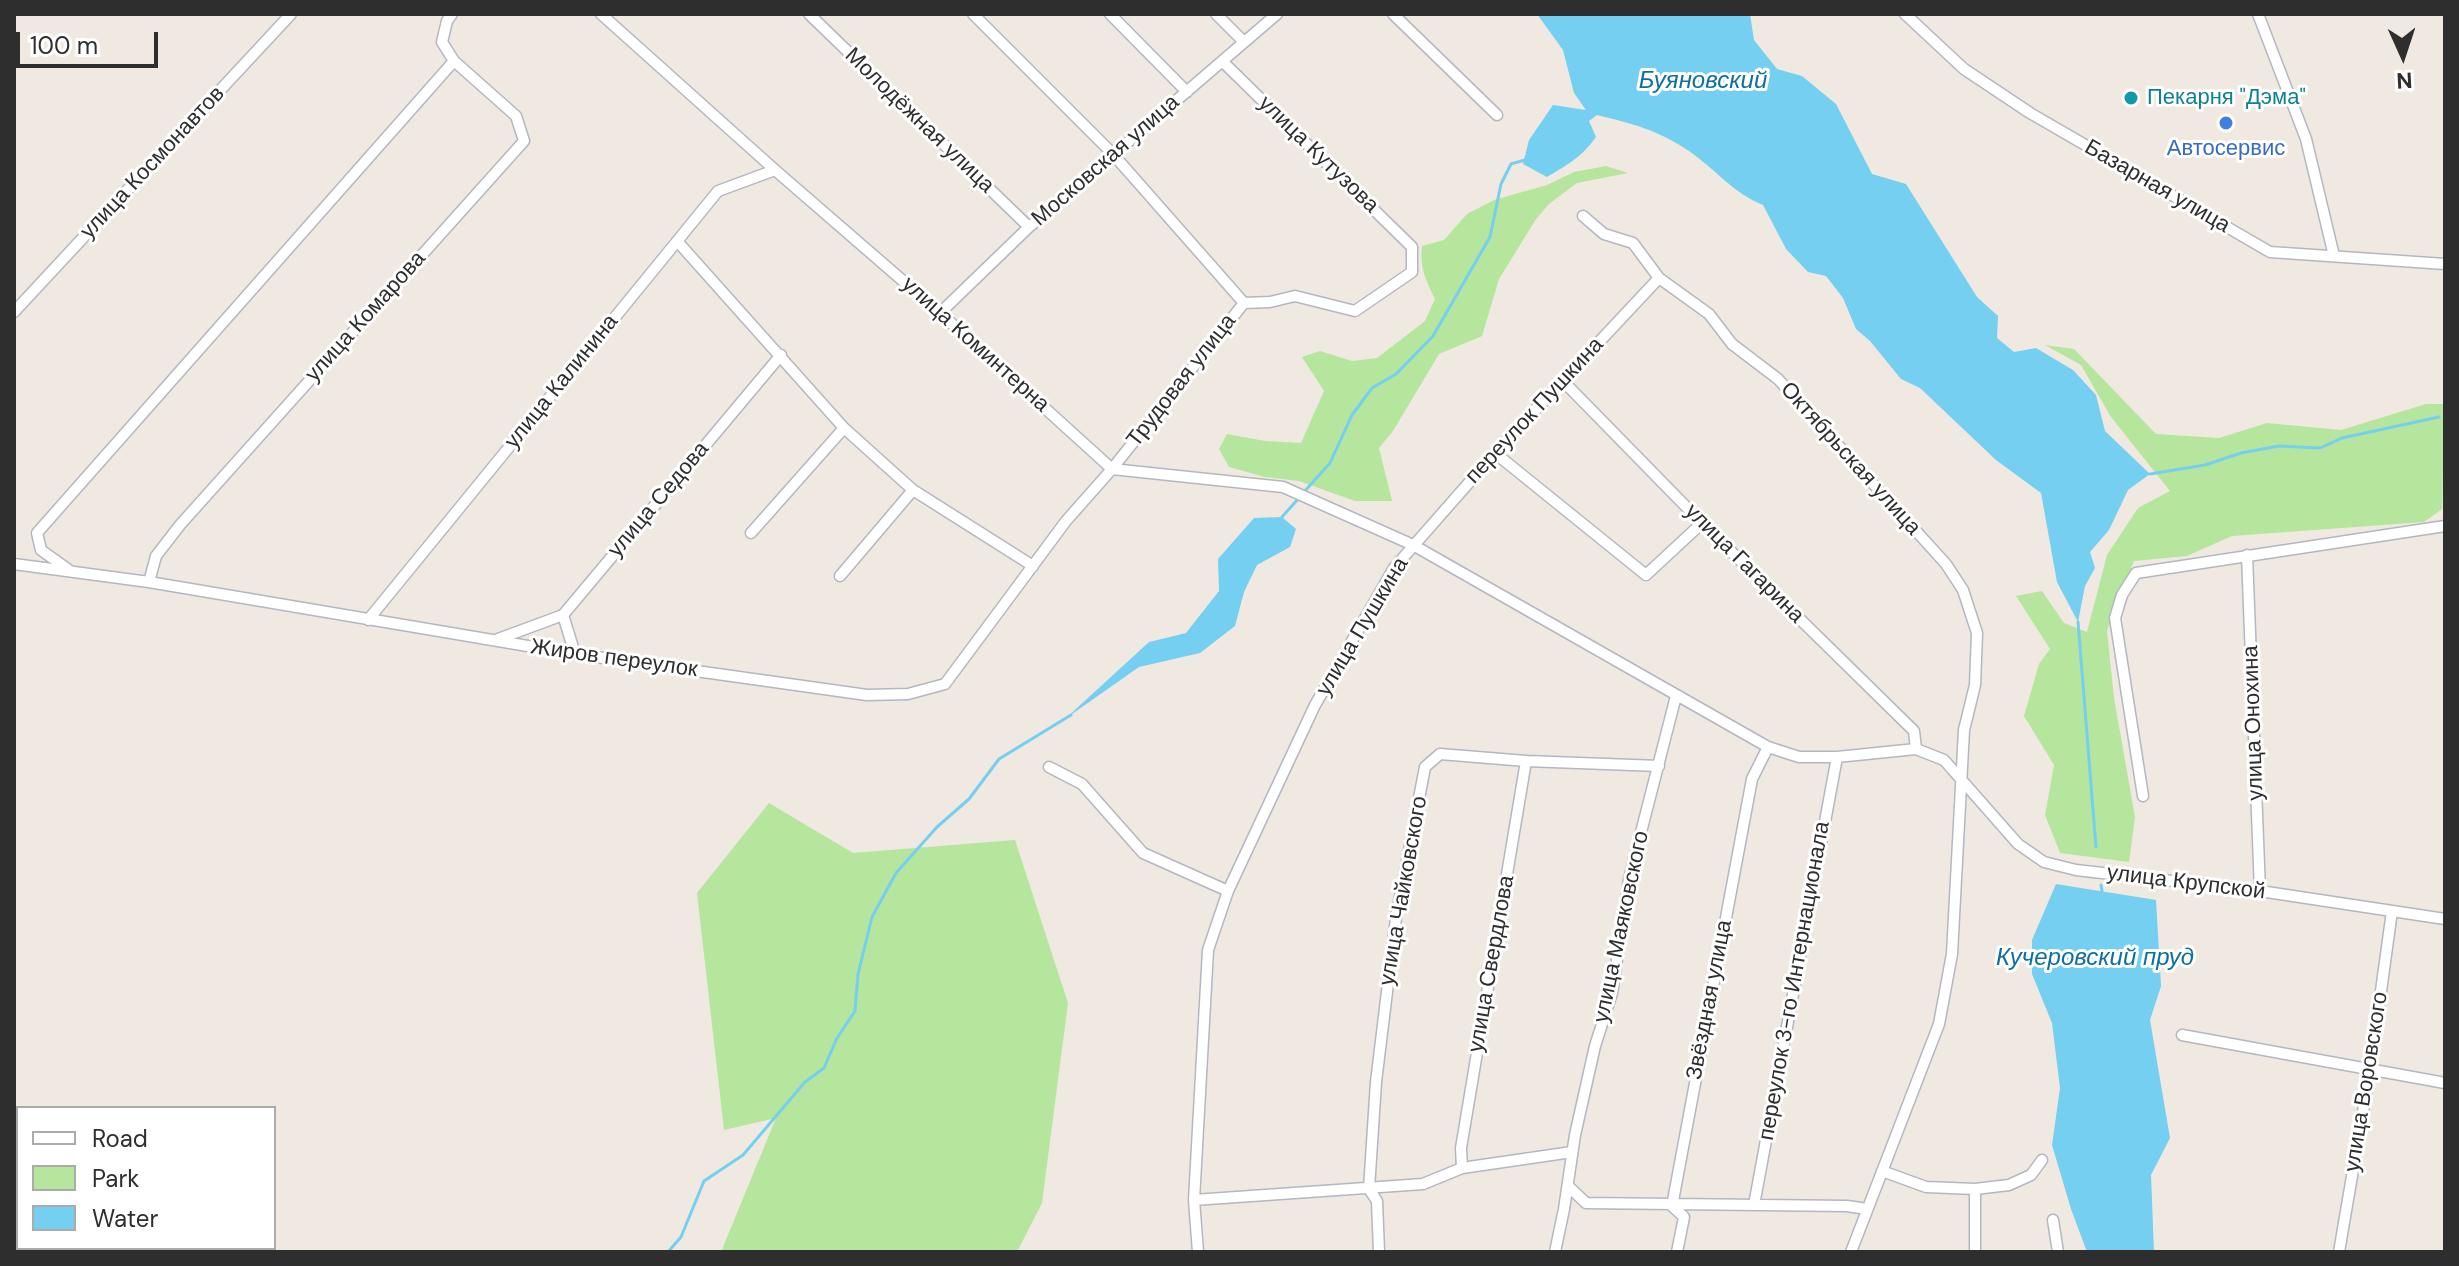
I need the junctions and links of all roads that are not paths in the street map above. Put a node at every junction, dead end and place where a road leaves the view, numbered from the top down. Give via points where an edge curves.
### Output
1 (291, 14) edge
2 (452, 14) edge
3 (601, 14) edge
4 (809, 14) edge
5 (973, 14) edge
6 (1110, 14) edge
7 (1216, 14) edge
8 (1277, 14) edge
9 (1393, 14) edge
10 (1905, 14) edge
11 (2258, 14) edge
12 (1244, 42) junction
13 (454, 61) junction
14 (1223, 62) junction
15 (1187, 92) junction
16 (1497, 115) dead end
17 (1112, 153) junction
18 (775, 170) junction
19 (1583, 216) dead end
20 (1029, 227) junction
21 (677, 241) junction
22 (2334, 256) junction
23 (2445, 264) edge
24 (1659, 278) junction
25 (1244, 303) junction
26 (14, 312) edge
27 (940, 313) junction
28 (781, 355) junction
29 (1563, 381) junction
30 (844, 428) junction
31 (1495, 453) junction
32 (1112, 469) junction
33 (913, 490) junction
34 (1702, 523) junction
35 (2445, 526) edge
36 (751, 533) dead end
37 (1413, 545) junction
38 (2247, 555) junction
39 (14, 564) edge
40 (1033, 566) junction
41 (73, 573) junction
42 (840, 576) dead end
43 (149, 582) junction
44 (563, 615) junction
45 (368, 620) junction
46 (494, 640) junction
47 (575, 654) junction
48 (1676, 696) junction
49 (1768, 747) junction
50 (1916, 749) junction
51 (1837, 757) junction
52 (1526, 761) junction
53 (1659, 766) junction
54 (1049, 767) dead end
55 (1962, 779) junction
56 (2143, 796) dead end
57 (1228, 891) junction
58 (2260, 891) junction
59 (2392, 911) junction
60 (2445, 919) edge
61 (2182, 1035) dead end
62 (2370, 1071) junction
63 (2445, 1083) edge
64 (1572, 1152) junction
65 (2042, 1160) dead end
66 (1462, 1168) junction
67 (1882, 1171) junction
68 (1568, 1186) junction
69 (1369, 1189) junction
70 (1975, 1189) junction
71 (1194, 1200) junction
72 (1754, 1205) junction
73 (1672, 1206) junction
74 (1867, 1209) junction
75 (2053, 1220) dead end
76 (1198, 1252) edge
77 (1379, 1252) edge
78 (1555, 1252) edge
79 (1677, 1252) edge
80 (1851, 1252) edge
81 (1975, 1252) edge
82 (2058, 1252) edge
83 (2339, 1252) edge

1 - 26 street, улица Космонавтов
2 - 13 street via 442,42
3 - 18 street, улица Коминтерна
4 - 20 street, Молодёжная улица
5 - 17 street, Трудовая улица
6 - 15 street
7 - 12 street
8 - 12 street, Московская улица
9 - 16 street
10 - 22 street, Базарная улица via 1964,69 2030,113 2270,252
11 - 22 street via 2306,139
12 - 14 street, Московская улица
13 - 41 street via 37,533 41,550
13 - 43 street, улица Комарова via 516,116 524,141 180,525 156,556
14 - 15 street, Московская улица
14 - 25 street, улица Кутузова via 1412,247 1412,272 1355,311 1295,296
15 - 17 street, Московская улица
17 - 20 street, Московская улица
17 - 25 street, Трудовая улица
18 - 21 street, улица Калинина via 718,191
18 - 27 street, улица Коминтерна
19 - 24 street, Октябрьская улица via 1604,234 1633,243
20 - 27 street, Московская улица
21 - 28 street
21 - 45 street, улица Калинина
22 - 23 street, Базарная улица
24 - 29 street, переулок Пушкина
24 - 55 street, Октябрьская улица via 1709,314 1732,344 1778,379 1946,564 1963,590 1977,633
25 - 32 street, Трудовая улица
27 - 32 street, улица Коминтерна
28 - 30 street
28 - 44 street, улица Седова
29 - 31 street, переулок Пушкина
29 - 34 street, улица Гагарина
30 - 33 street
30 - 36 street
31 - 34 street via 1646,575
31 - 37 street, переулок Пушкина
32 - 37 street via 1283,487
32 - 40 street, Жиров переулок
33 - 40 street
33 - 42 street
34 - 50 street, улица Гагарина via 1914,731
35 - 38 street
37 - 48 street, улица Пушкина
37 - 57 street, улица Пушкина via 1394,568 1315,705
38 - 56 street via 2136,573 2122,595 2115,618
38 - 58 street, улица Онохина
39 - 41 street, Жиров переулок
40 - 47 street, Жиров переулок via 945,684 908,694 867,695
41 - 43 street, Жиров переулок
43 - 45 street, Жиров переулок
44 - 46 street
44 - 47 street
45 - 46 street, Жиров переулок
46 - 47 street, Жиров переулок
48 - 49 street, улица Пушкина
48 - 53 street, улица Маяковского
49 - 51 street, улица Пушкина via 1799,757
49 - 73 street, Звёздная улица via 1752,779
50 - 51 street, улица Пушкина
50 - 55 street via 1944,760
51 - 72 street, переулок 3-го Интернационала
52 - 53 street, улица Чайковского
52 - 66 street, улица Свердлова via 1461,1148
52 - 69 street, улица Чайковского via 1440,754 1425,767 1396,918
53 - 64 street, улица Маяковского via 1629,879 1612,993
54 - 57 street via 1082,784 1143,853
55 - 58 street, улица Крупской via 2018,844 2044,862
55 - 67 street, Октябрьская улица via 1952,954 1939,1024
57 - 71 street, улица Пушкина via 1208,950
58 - 59 street, улица Крупской
59 - 60 street, улица Крупской
59 - 62 street, улица Воровского
61 - 62 street
62 - 63 street
62 - 83 street, улица Воровского
64 - 66 street
64 - 68 street, улица Маяковского
65 - 70 street via 2031,1175 2009,1185
66 - 69 street via 1423,1184
67 - 70 street via 1926,1187
67 - 74 street, Октябрьская улица
68 - 73 street via 1586,1203
68 - 78 street, улица Маяковского
69 - 71 street
69 - 77 street, улица Чайковского via 1377,1201
70 - 81 street
71 - 76 street, улица Пушкина
72 - 73 street
72 - 74 street
73 - 79 street, Звёздная улица via 1684,1217
74 - 80 street, Октябрьская улица
75 - 82 street

